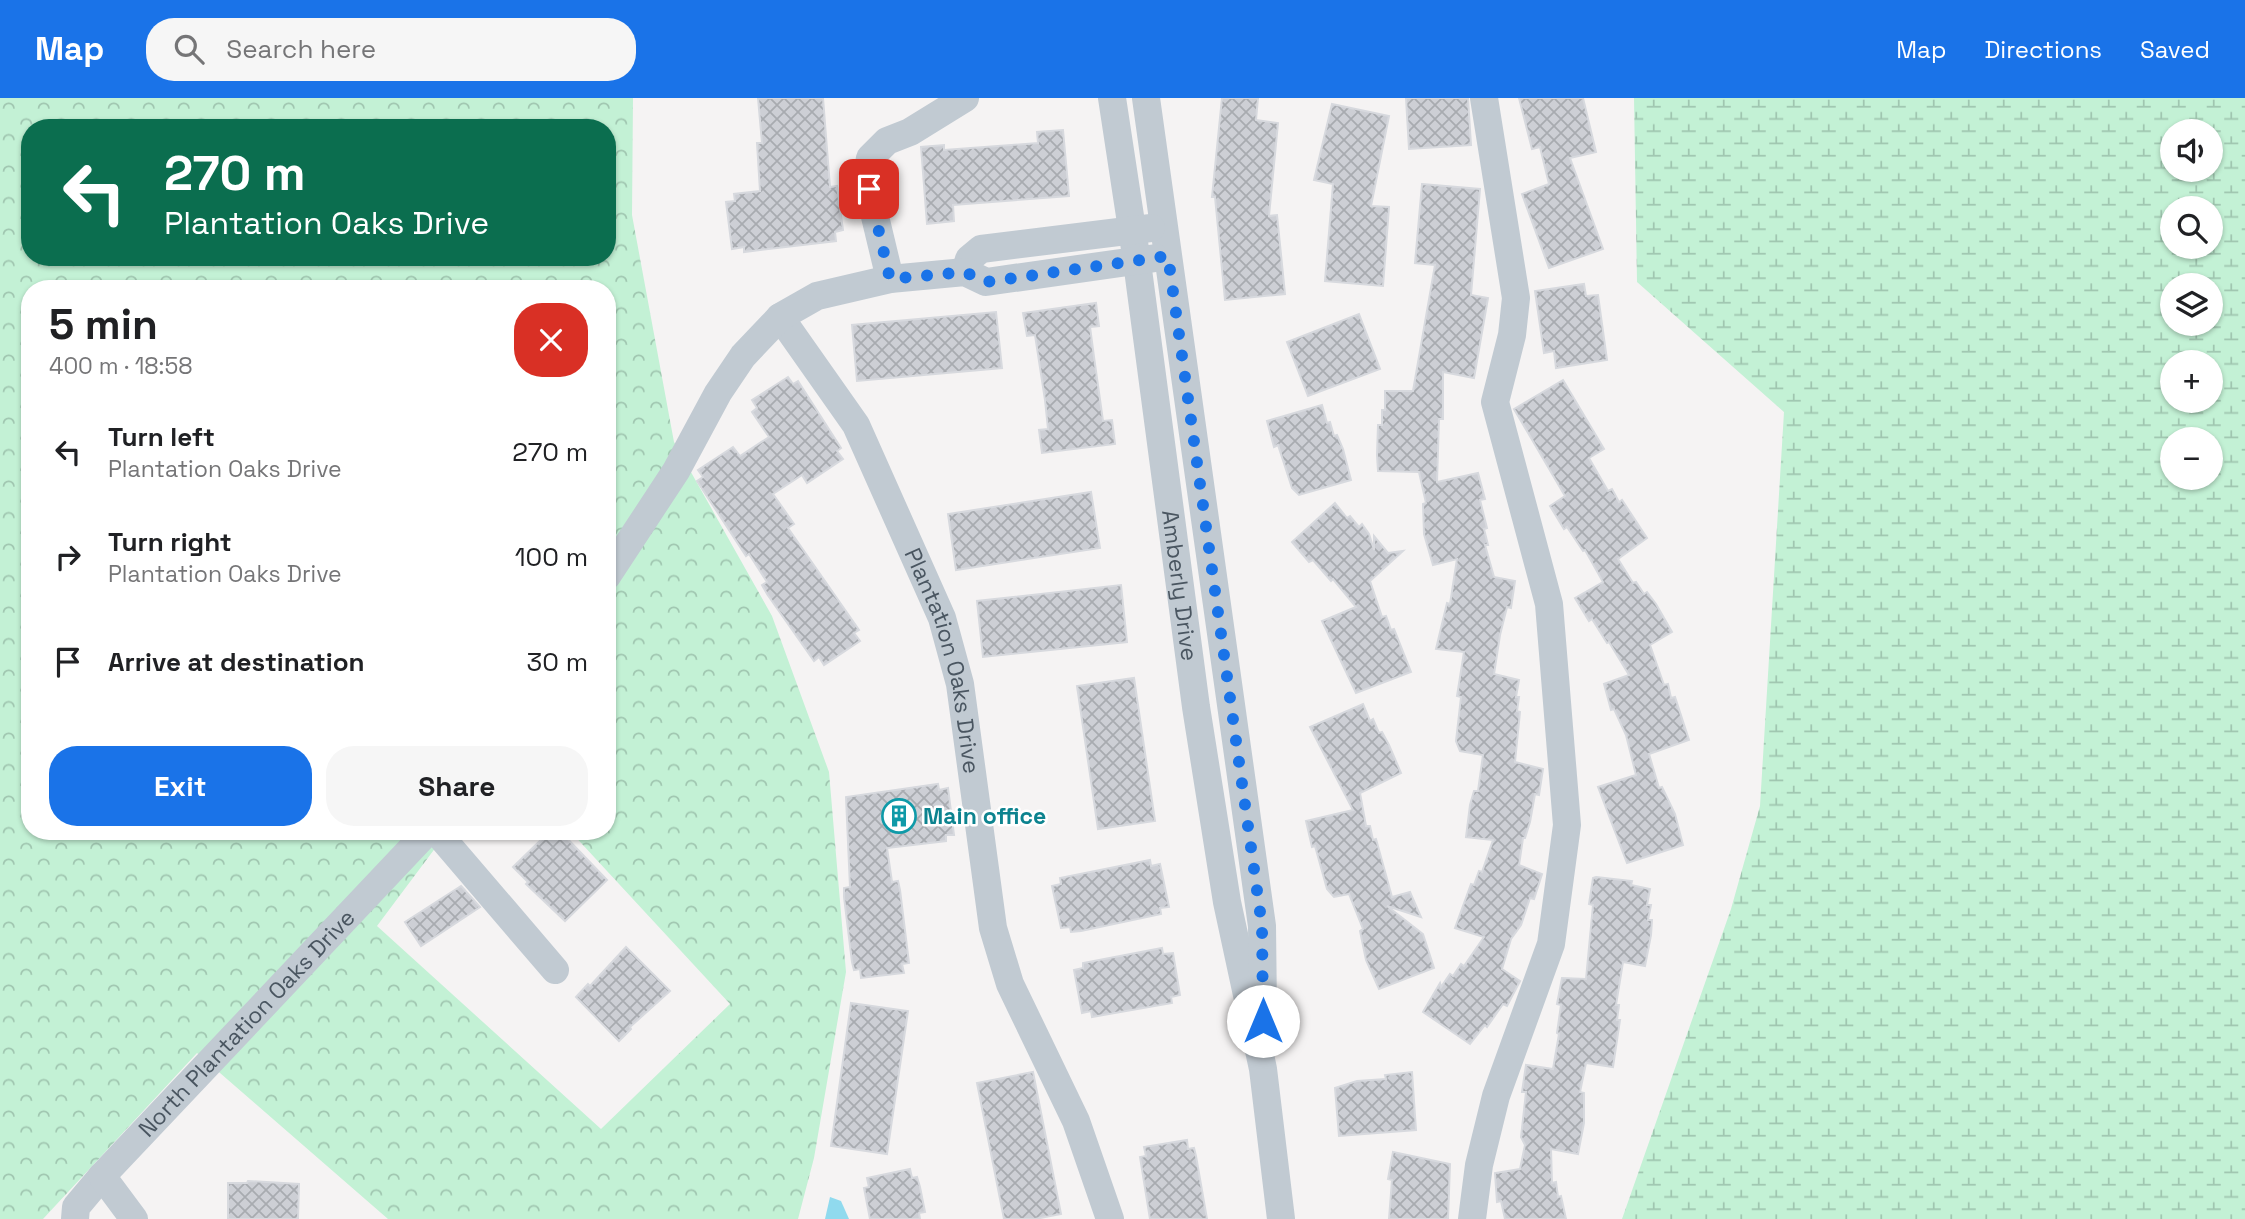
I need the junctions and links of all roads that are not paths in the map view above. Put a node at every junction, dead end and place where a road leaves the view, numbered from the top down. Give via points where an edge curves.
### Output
1 (965, 98) edge
2 (1112, 98) edge
3 (1146, 98) edge
4 (1484, 98) edge
5 (1164, 226) junction
6 (1133, 230) junction
7 (1168, 256) junction
8 (1137, 262) junction
9 (965, 272) junction
10 (890, 279) junction
11 (780, 317) junction
12 (616, 562) edge
13 (419, 840) edge
14 (444, 840) edge
15 (555, 970) dead end
16 (1263, 1069) junction
17 (102, 1176) junction
18 (75, 1219) edge
19 (134, 1219) edge
20 (1110, 1219) edge
21 (1282, 1219) edge
22 (1472, 1219) edge

1 - 10 street via 887,141 870,158 866,179
2 - 6 street, Amberly Drive
3 - 5 street, Amberly Drive
4 - 22 street via 1516,298 1495,402 1549,604 1567,825 1551,944 1496,1096
5 - 6 street
5 - 7 street, Amberly Drive
6 - 8 street, Amberly Drive
6 - 9 street via 981,249
7 - 8 street
7 - 16 street, Amberly Drive via 1262,926
8 - 9 street via 986,282
8 - 16 street, Amberly Drive via 1196,707 1227,902
9 - 10 street
10 - 11 street via 817,296
11 - 12 street via 743,356 718,393 676,471
11 - 20 street, Plantation Oaks Drive via 856,425 942,618 960,684 993,928 1010,984 1076,1121
13 - 17 street, North Plantation Oaks Drive
14 - 15 street
16 - 21 street, Amberly Drive
17 - 18 street, North Plantation Oaks Drive via 76,1207
17 - 19 street

